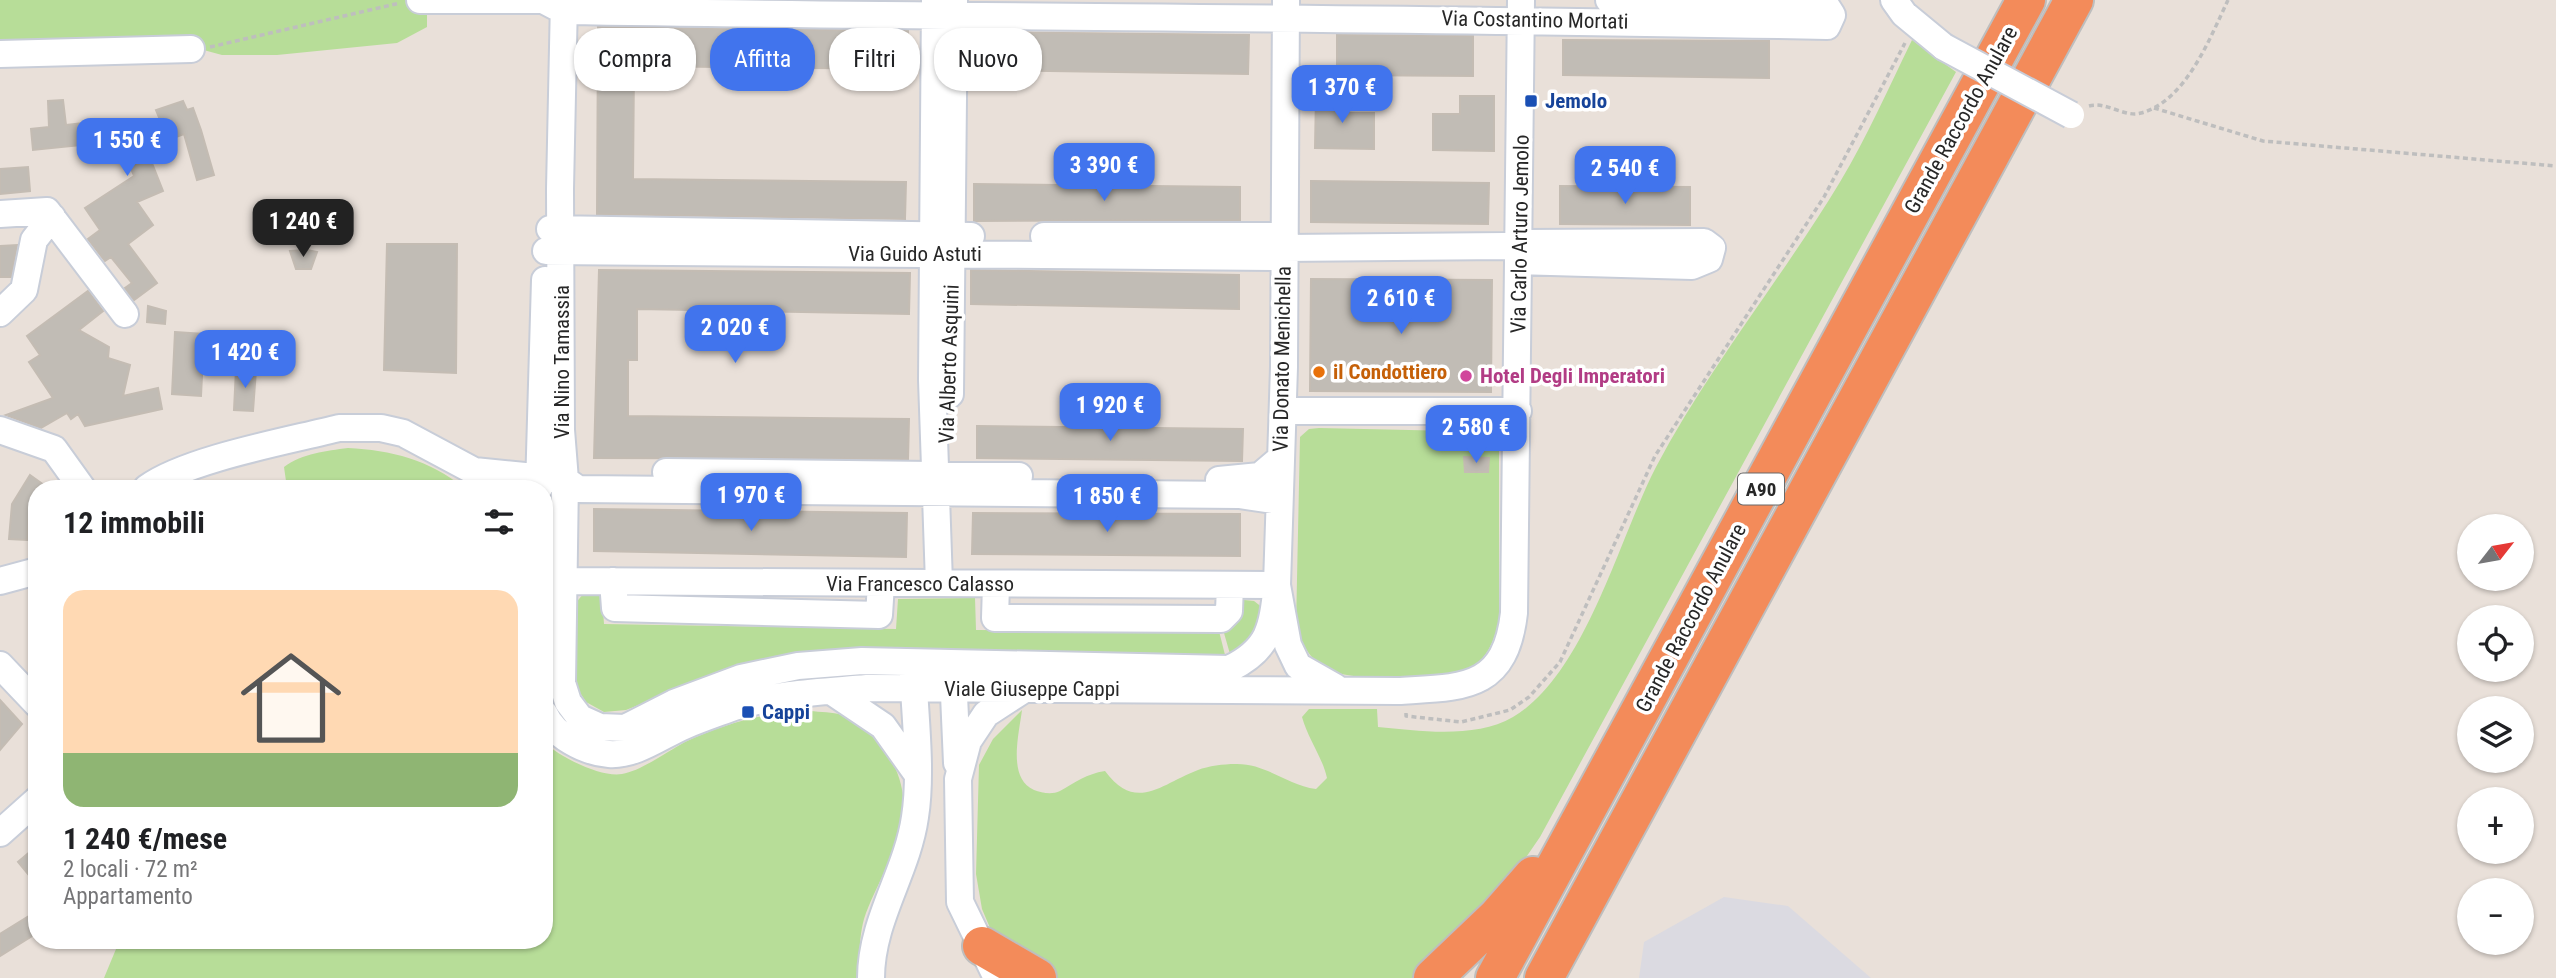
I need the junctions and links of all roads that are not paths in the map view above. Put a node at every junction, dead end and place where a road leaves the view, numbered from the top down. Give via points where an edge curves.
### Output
1 (420, 0) edge
2 (1609, 0) edge
3 (1894, 0) edge
4 (2026, 0) edge
5 (2074, 0) edge
6 (553, 2) edge
7 (944, 7) edge
8 (1286, 8) edge
9 (1521, 10) edge
10 (191, 49) road end
11 (0, 54) edge
12 (2071, 115) road end
13 (0, 214) edge
14 (52, 217) junction
15 (555, 240) junction
16 (942, 245) junction
17 (1284, 247) junction
18 (1514, 250) junction
19 (0, 313) edge
20 (125, 314) dead end
21 (1283, 411) junction
22 (1518, 411) junction
23 (0, 430) edge
24 (1280, 459) junction
25 (480, 479) edge
26 (76, 480) edge
27 (159, 480) edge
28 (502, 480) edge
29 (547, 480) edge
30 (553, 480) edge
31 (937, 484) junction
32 (1279, 501) junction
33 (553, 519) edge
34 (28, 573) edge
35 (0, 581) edge
36 (563, 581) junction
37 (939, 583) junction
38 (1277, 585) junction
39 (913, 662) junction
40 (953, 663) junction
41 (0, 665) edge
42 (1489, 671) joint
43 (914, 689) junction
44 (1341, 689) junction
45 (953, 690) junction
46 (1023, 690) junction
47 (831, 691) junction
48 (28, 695) edge
49 (580, 718) joint
50 (553, 724) edge
51 (916, 773) junction
52 (958, 779) junction
53 (1602, 781) junction
54 (28, 808) edge
55 (0, 833) edge
56 (1617, 841) junction
57 (989, 962) edge
58 (872, 978) edge
59 (1037, 978) edge
60 (1433, 978) edge
61 (1495, 978) edge
62 (1544, 978) edge
63 (1575, 978) edge

1 - 6 street, Via Costantino Mortati
2 - 9 street, Via Costantino Mortati via 1825,4 1832,15 1827,26
3 - 12 street, bridge via 1944,47
4 - 53 highway, Grande Raccordo Anulare / A90
5 - 56 highway, Grande Raccordo Anulare / A90
6 - 7 street, Via Costantino Mortati
6 - 15 street, Via Nino Tamassia
7 - 8 street, Via Costantino Mortati
7 - 16 street, Via Alberto Asquini
8 - 9 street, Via Costantino Mortati
8 - 17 street, Via Donato Menichella
9 - 18 street, Via Carlo Arturo Jemolo
10 - 11 street
13 - 14 street via 47,211
14 - 19 street via 34,240 24,290
14 - 20 street
15 - 16 street, Via Guido Astuti
15 - 29 street, Via Nino Tamassia
16 - 17 street, Via Guido Astuti
16 - 31 street, Via Alberto Asquini via 933,449
17 - 18 street, Via Guido Astuti
17 - 21 street, Via Donato Menichella
18 - 18 street via 1692,266 1709,259 1712,248 1704,242
18 - 22 street, Via Carlo Arturo Jemolo
21 - 22 street
21 - 24 street, Via Donato Menichella
22 - 42 street, Via Carlo Arturo Jemolo via 1514,613 1510,644
23 - 26 street via 54,449
24 - 31 street via 1260,476 1239,480
24 - 32 street, Via Donato Menichella
25 - 27 street via 404,433 349,427
25 - 28 street
30 - 31 street via 582,471
31 - 32 street via 1239,495
31 - 37 street, Via Alberto Asquini
32 - 38 street, Via Donato Menichella
33 - 36 street, Via Nino Tamassia
34 - 35 street
36 - 37 street, Via Francesco Calasso
36 - 49 street, Via Nino Tamassia via 562,682 568,702
37 - 38 street, Via Francesco Calasso
38 - 40 street, Viale Giuseppe Cappi via 1264,645 1250,659 1229,669
38 - 44 street, Via Donato Menichella via 1288,645 1298,666
39 - 40 street, Viale Giuseppe Cappi
39 - 43 street
39 - 49 street, Viale Giuseppe Cappi via 798,666 741,678 674,703 625,728 600,727
40 - 45 street
41 - 48 street
42 - 44 street, Viale Giuseppe Cappi via 1457,688
43 - 45 street, Viale Giuseppe Cappi
43 - 47 street, Viale Giuseppe Cappi
43 - 51 street
44 - 46 street, Viale Giuseppe Cappi
45 - 46 street, Viale Giuseppe Cappi
45 - 52 street
46 - 52 street via 986,714 968,741
47 - 50 street, Viale Giuseppe Cappi via 793,692 734,708 638,749 611,754 583,747 562,736
47 - 51 street via 883,726
51 - 58 street via 915,817 879,923
52 - 57 street via 960,902
53 - 60 highway via 1516,896
53 - 61 highway, Grande Raccordo Anulare / A90
54 - 55 street
56 - 62 highway, Grande Raccordo Anulare / A90
56 - 63 highway
57 - 59 highway

